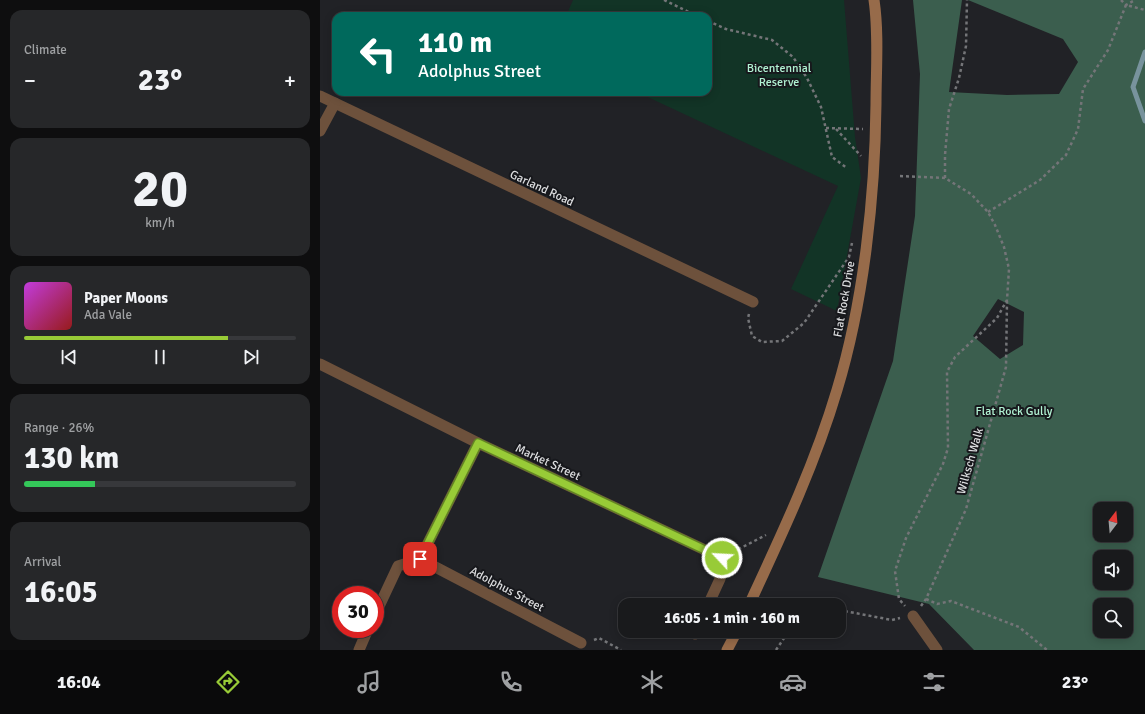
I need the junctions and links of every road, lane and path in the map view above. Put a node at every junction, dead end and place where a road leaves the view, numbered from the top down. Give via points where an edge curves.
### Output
1 (664, 0) edge
2 (874, 0) edge
3 (967, 0) edge
4 (1121, 0) edge
5 (1135, 0) edge
6 (1126, 4) junction
7 (1145, 10) edge
8 (689, 12) edge
9 (712, 23) edge
10 (320, 96) edge
11 (335, 104) junction
12 (826, 128) junction
13 (836, 129) junction
14 (876, 130) junction
15 (320, 131) edge
16 (860, 163) dead end
17 (847, 168) dead end
18 (900, 176) dead end
19 (945, 178) junction
20 (988, 212) junction
21 (852, 242) dead end
22 (1007, 300) junction
23 (752, 302) joint
24 (320, 364) edge
25 (478, 443) junction
26 (766, 534) dead end
27 (722, 558) junction
28 (420, 559) junction
29 (384, 596) edge
30 (711, 598) edge
31 (752, 598) edge
32 (926, 599) junction
33 (846, 611) edge
34 (913, 616) junction
35 (364, 638) edge
36 (733, 638) edge
37 (784, 638) edge
38 (581, 643) joint
39 (359, 650) edge
40 (621, 650) edge
41 (727, 650) edge
42 (776, 650) edge
43 (937, 650) edge
44 (1047, 650) edge

1 - 8 path
2 - 14 main road, Flat Rock Drive
3 - 19 path via 966,46 949,109
4 - 6 path
5 - 6 path
6 - 7 path
6 - 20 path via 1108,50 1083,89 1078,129 1066,155 1040,180
9 - 12 path via 726,30 772,40 793,57 821,106
10 - 11 street, Garland Road
11 - 15 street
11 - 23 street, Garland Road
12 - 13 path
12 - 17 path via 832,157
13 - 14 path
13 - 16 path via 860,155
14 - 31 main road, Flat Rock Drive via 870,213 862,274 849,344 837,390 793,512
18 - 19 path
19 - 20 path, Wilksch Walk via 971,194
20 - 22 path, Wilksch Walk via 1004,246 1009,269
21 - 23 path via 849,257 804,323 782,341 762,342 752,336 748,318
22 - 32 path, Wilksch Walk via 1006,367 966,509
22 - 34 path via 997,318 956,357 947,372 948,448 943,464 906,538 896,571 899,599
24 - 25 street, Market Street
25 - 27 street, Market Street
25 - 28 street
26 - 27 path
27 - 30 street via 720,579
28 - 29 street via 398,566
28 - 38 street, Adolphus Street
32 - 34 path, Wilksch Walk
32 - 44 path via 937,604 951,601 1019,626
33 - 34 path via 892,620
34 - 43 street
35 - 39 street
36 - 41 main road
37 - 42 path
38 - 40 path via 599,638

